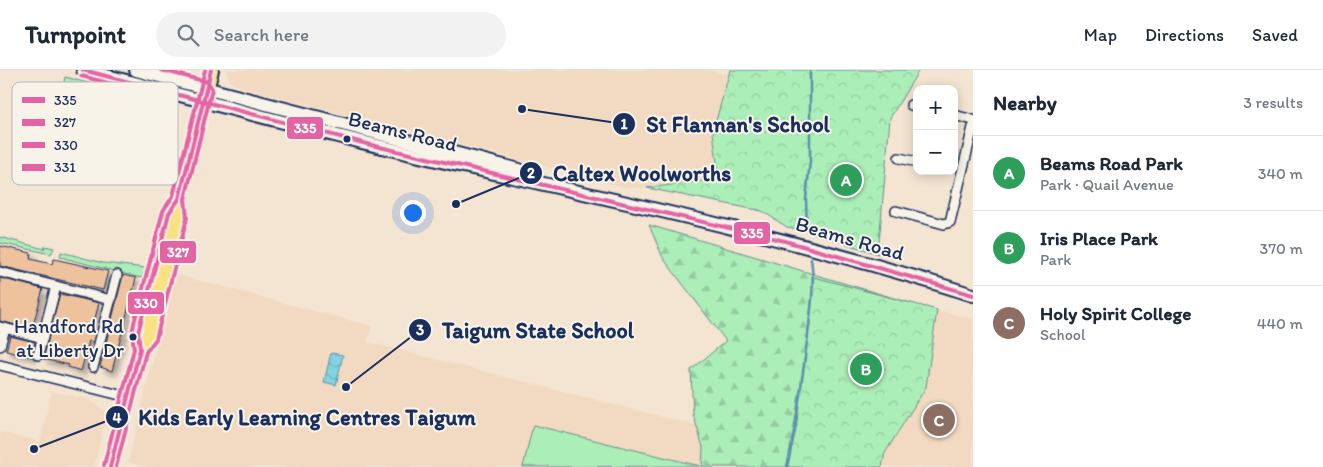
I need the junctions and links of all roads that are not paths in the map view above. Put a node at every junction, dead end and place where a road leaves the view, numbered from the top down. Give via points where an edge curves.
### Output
1 (83, 70) edge
2 (136, 70) edge
3 (211, 70) edge
4 (142, 82) edge
5 (169, 82) edge
6 (178, 85) edge
7 (178, 89) edge
8 (205, 95) junction
9 (958, 116) edge
10 (973, 120) edge
11 (973, 127) edge
12 (899, 158) dead end
13 (913, 161) edge
14 (958, 172) edge
15 (957, 175) edge
16 (896, 211) dead end
17 (0, 272) edge
18 (117, 275) dead end
19 (56, 286) junction
20 (973, 295) edge
21 (110, 300) junction
22 (2, 328) edge
23 (43, 338) junction
24 (0, 346) edge
25 (38, 355) dead end
26 (0, 365) edge
27 (93, 367) dead end
28 (128, 397) junction
29 (110, 467) edge

1 - 4 main road, Beams Road
2 - 5 main road, Beams Road
3 - 8 main road
6 - 8 main road, Beams Road
7 - 8 main road, Beams Road
8 - 20 main road, Beams Road via 467,167 685,215 851,258
8 - 28 main road via 179,199 181,216 150,337 140,349
9 - 10 street
11 - 14 street
12 - 13 street
15 - 16 street via 948,224
17 - 19 street
18 - 21 street
19 - 21 street
19 - 23 street
21 - 27 street
22 - 23 street
22 - 24 street
23 - 25 street
26 - 28 street
28 - 29 main road

